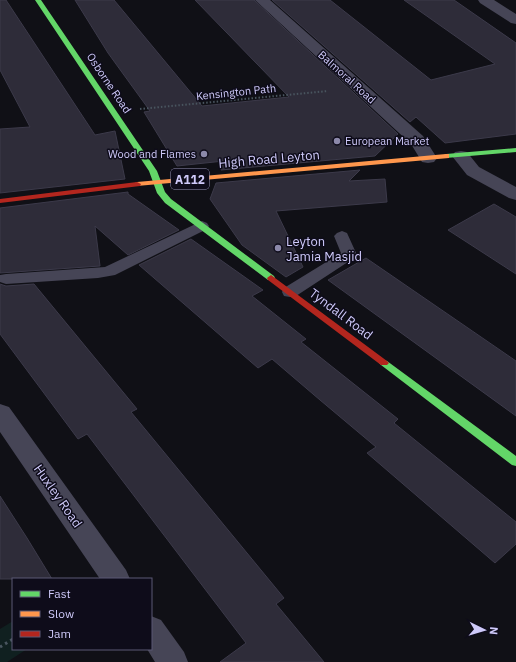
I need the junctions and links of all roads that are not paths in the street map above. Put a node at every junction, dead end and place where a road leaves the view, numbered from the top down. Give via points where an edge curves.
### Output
1 (38, 0) edge
2 (262, 0) edge
3 (485, 0) edge
4 (516, 20) edge
5 (516, 150) edge
6 (461, 156) junction
7 (428, 158) junction
8 (157, 182) junction
9 (516, 194) edge
10 (0, 202) edge
11 (202, 226) junction
12 (342, 236) dead end
13 (6, 279) dead end
14 (290, 292) junction
15 (0, 413) edge
16 (516, 462) edge
17 (115, 578) edge
18 (152, 631) edge
19 (173, 662) edge

1 - 8 street, Osborne Road via 115,112 153,171
2 - 7 street, Balmoral Road via 417,140
3 - 4 street
5 - 6 street, High Road Leyton / A112
6 - 7 street, High Road Leyton / A112
6 - 9 street via 473,171
7 - 8 street, High Road Leyton / A112
8 - 10 street, High Road Leyton / A112
8 - 11 street, Tyndall Road via 161,193 168,201
11 - 13 lane via 108,271
11 - 14 street, Tyndall Road
12 - 14 lane via 349,255
14 - 16 street, Tyndall Road
15 - 17 street, Huxley Road
18 - 19 street

